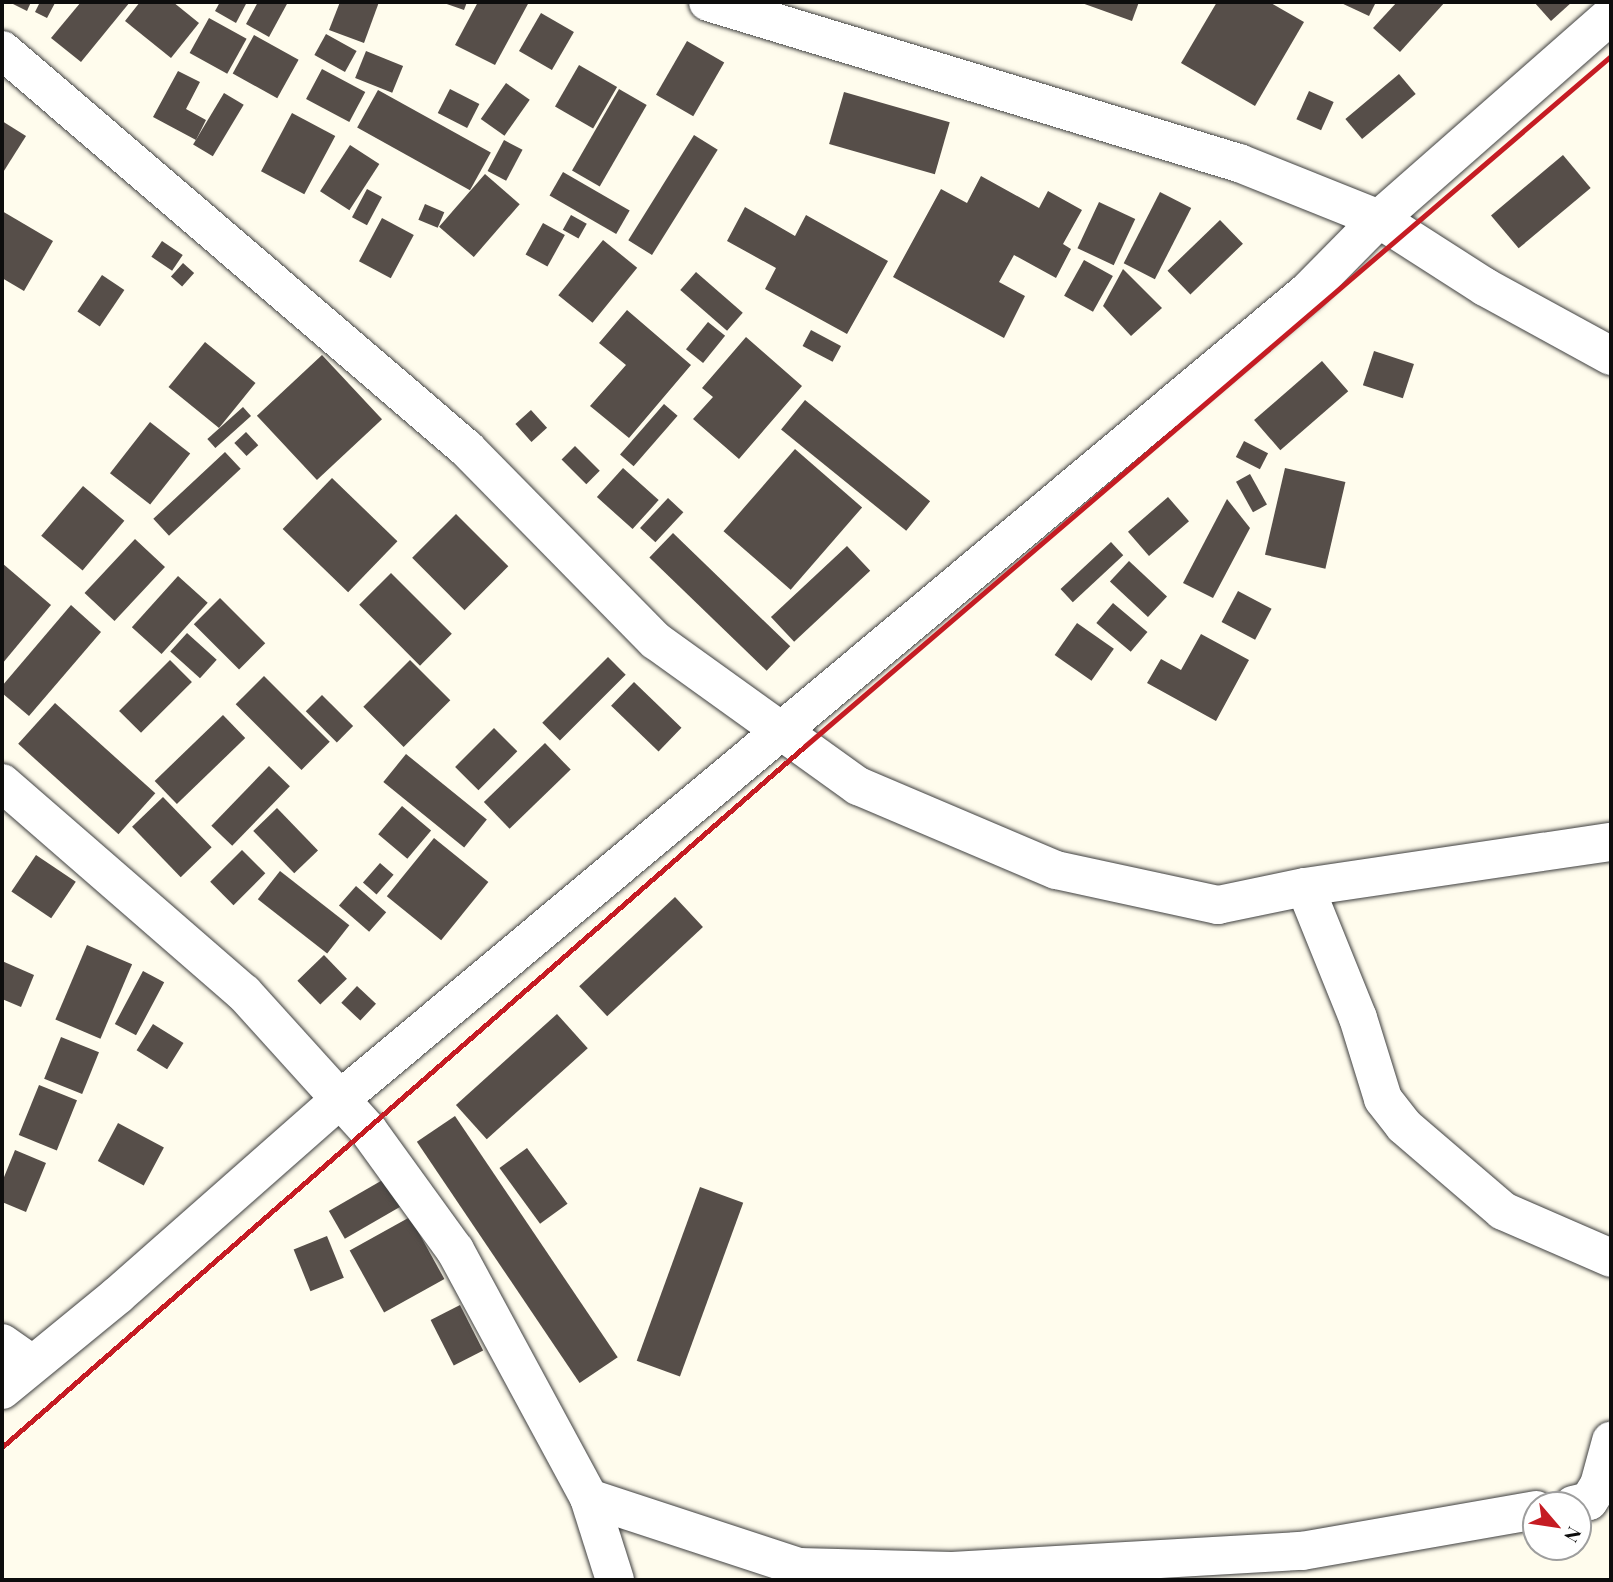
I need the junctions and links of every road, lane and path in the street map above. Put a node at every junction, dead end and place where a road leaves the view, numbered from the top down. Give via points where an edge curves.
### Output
1 (708, 2) edge
2 (1611, 15) edge
3 (2, 50) edge
4 (1379, 219) junction
5 (1611, 356) edge
6 (783, 732) junction
7 (2, 783) edge
8 (1611, 842) edge
9 (1305, 887) junction
10 (338, 1101) junction
11 (1611, 1258) edge
12 (17, 1353) edge
13 (2, 1390) edge
14 (1611, 1441) edge
15 (1592, 1496) edge
16 (589, 1498) junction
17 (1522, 1512) edge
18 (615, 1580) edge

1 - 4 street via 1240,163
2 - 4 street
3 - 6 street via 467,449 656,641
4 - 5 street via 1485,287
4 - 6 street via 1308,291
6 - 9 street via 858,786 1056,870 1217,905
6 - 10 street
7 - 10 street via 244,993
8 - 9 street
9 - 11 street via 1358,1018 1383,1098 1404,1126 1503,1211
10 - 12 street via 118,1295
10 - 16 street via 368,1130 455,1250
12 - 13 street
14 - 15 street
16 - 17 street via 799,1567 952,1571 1302,1551
16 - 18 street

